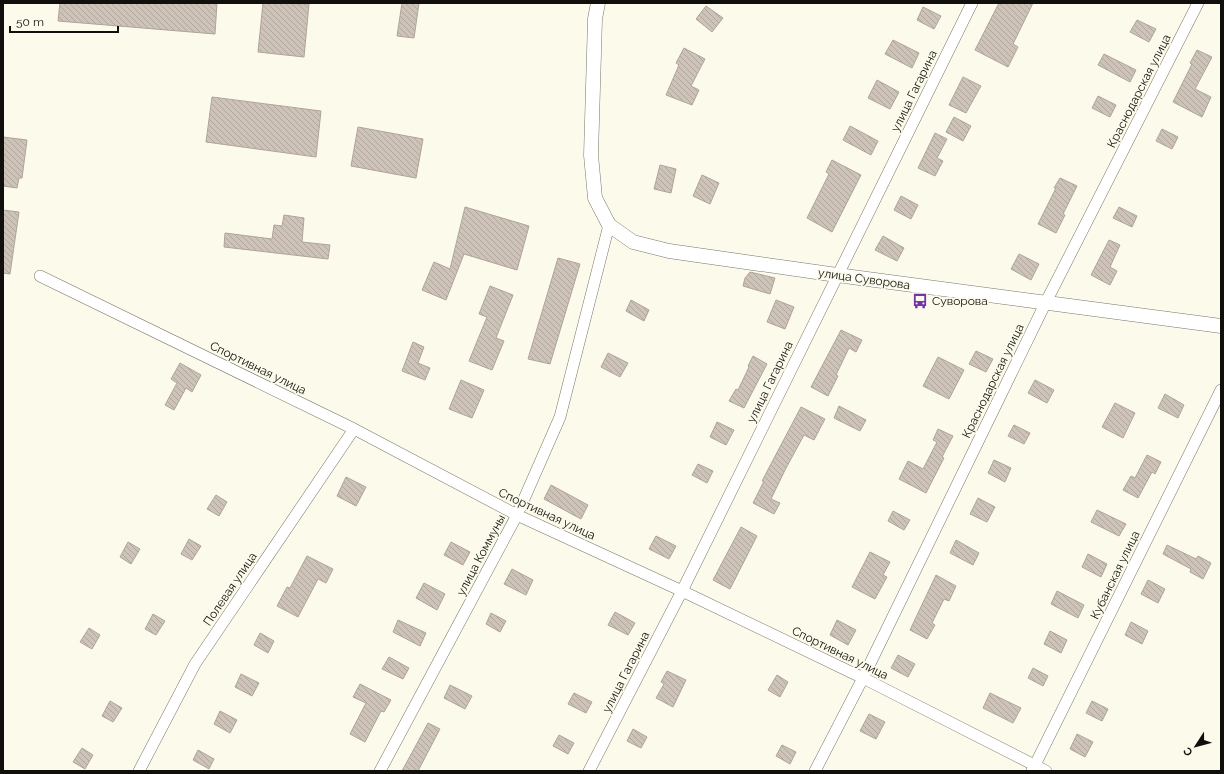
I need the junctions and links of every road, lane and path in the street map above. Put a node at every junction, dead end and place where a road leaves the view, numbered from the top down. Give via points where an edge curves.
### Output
1 (598, 3) edge
2 (972, 3) edge
3 (1198, 3) edge
4 (609, 225) junction
5 (837, 275) junction
6 (40, 276) dead end
7 (1046, 302) junction
8 (1221, 326) edge
9 (1221, 390) edge
10 (354, 429) junction
11 (517, 515) junction
12 (682, 591) junction
13 (863, 678) junction
14 (1033, 768) edge
15 (138, 771) edge
16 (380, 771) edge
17 (589, 771) edge
18 (815, 771) edge
19 (1046, 771) edge

1 - 4 street via 595,19 591,155 595,198
2 - 5 street, улица Гагарина
3 - 7 street, Краснодарская улица
4 - 5 street, улица Суворова via 633,242 669,251
4 - 11 street, улица Коммуны via 560,417
5 - 7 street, улица Суворова
5 - 12 street, улица Гагарина
6 - 10 street, Спортивная улица
7 - 8 street, улица Суворова
7 - 13 street, Краснодарская улица
9 - 14 street, Кубанская улица
10 - 11 street, Спортивная улица
10 - 15 street, Полевая улица via 195,664
11 - 12 street, Спортивная улица
11 - 16 street, улица Коммуны
12 - 13 street, Спортивная улица
12 - 17 street, улица Гагарина
13 - 14 street, Спортивная улица
13 - 18 street, Краснодарская улица
14 - 19 street, Спортивная улица

